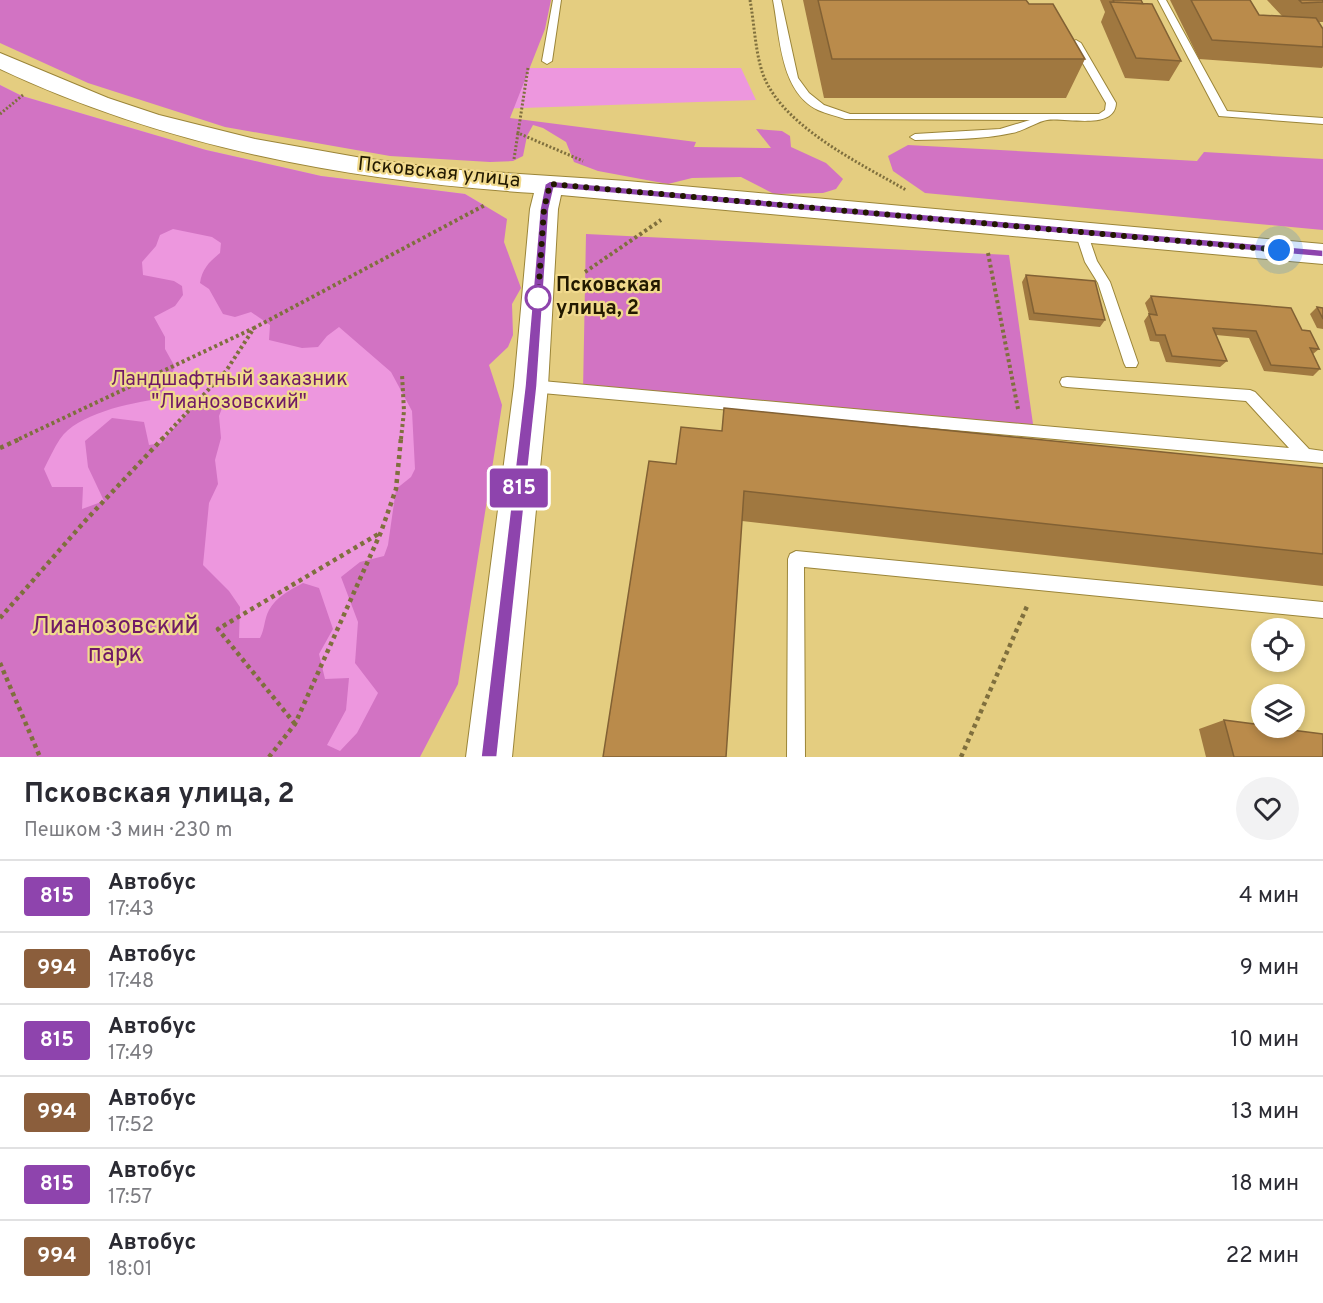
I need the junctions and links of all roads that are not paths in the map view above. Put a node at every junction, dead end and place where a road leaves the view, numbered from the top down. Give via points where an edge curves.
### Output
1 (557, 0) edge
2 (777, 0) edge
3 (1162, 0) edge
4 (1068, 31) edge
5 (0, 60) edge
6 (547, 61) dead end
7 (1043, 117) junction
8 (1323, 121) edge
9 (915, 137) dead end
10 (550, 184) junction
11 (1081, 232) junction
12 (1323, 254) edge
13 (1131, 363) dead end
14 (1067, 382) dead end
15 (531, 386) junction
16 (1305, 455) junction
17 (1323, 457) edge
18 (1323, 610) edge
19 (489, 757) edge
20 (796, 757) edge

1 - 6 lane
2 - 7 lane via 793,78 806,95 834,114
3 - 8 lane via 1223,114
4 - 7 lane via 1112,108 1100,117
5 - 10 street, Псковская улица via 88,100 227,141 417,174
7 - 9 lane via 1016,131
10 - 11 street, Псковская улица
10 - 15 street via 544,209
11 - 12 street, Псковская улица
11 - 13 lane via 1091,262 1104,282
14 - 16 lane via 1250,396
15 - 16 lane
15 - 19 street
16 - 17 lane
18 - 20 lane via 796,559

